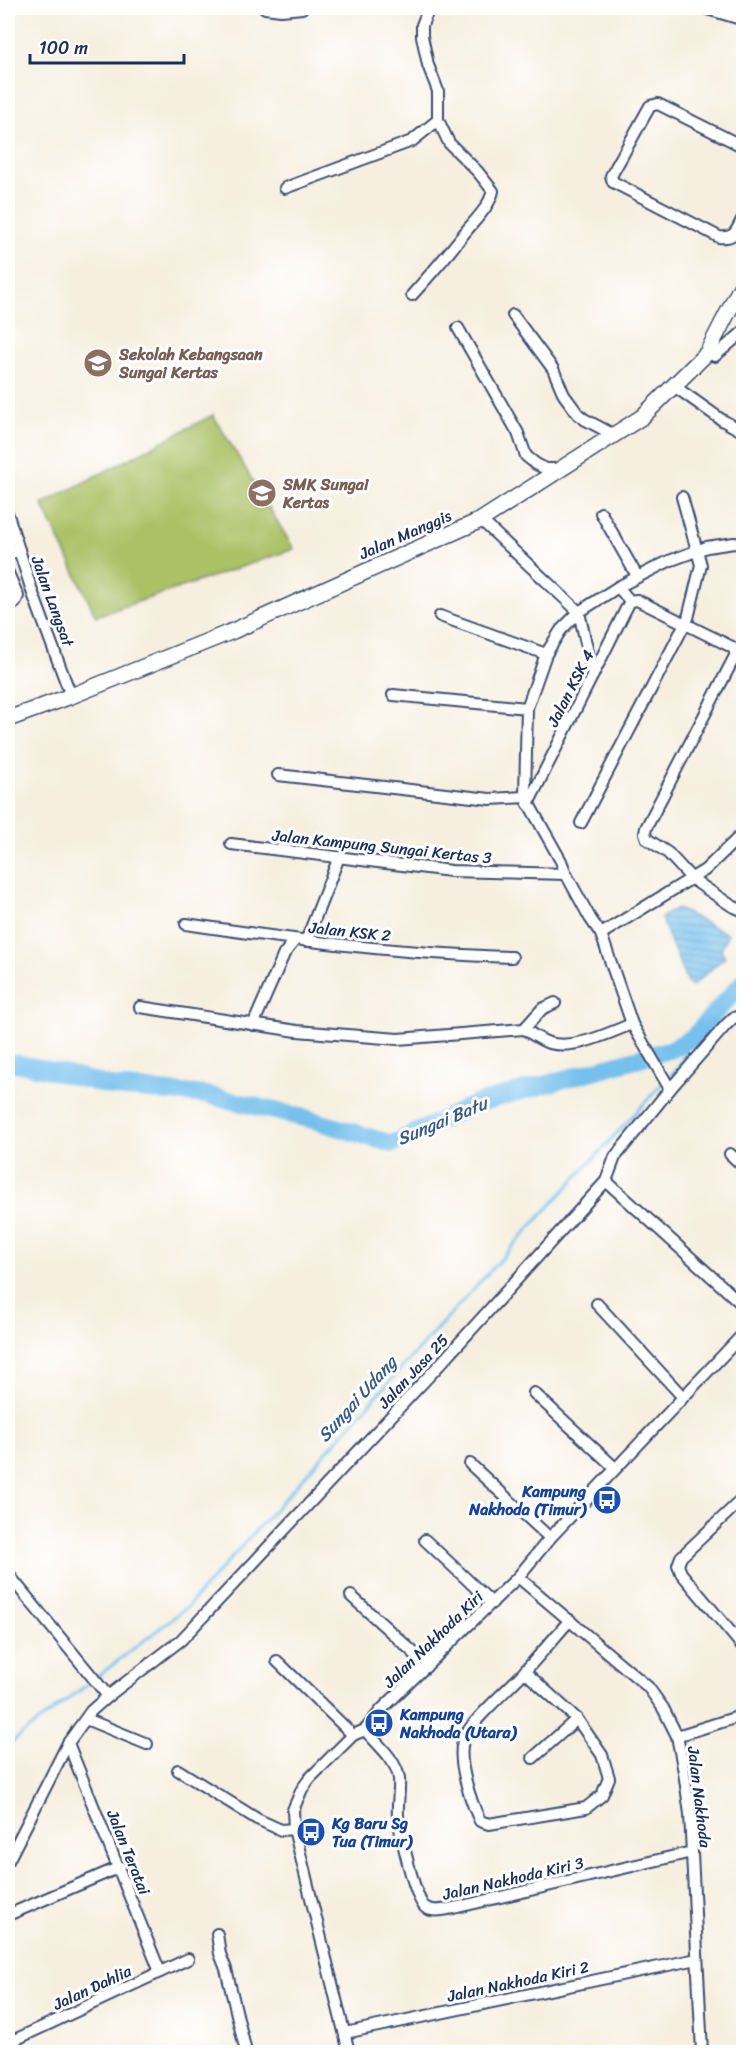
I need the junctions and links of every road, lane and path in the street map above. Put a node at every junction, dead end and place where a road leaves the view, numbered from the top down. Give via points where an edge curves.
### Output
1 (265, 8) edge
2 (303, 8) edge
3 (429, 8) edge
4 (704, 8) edge
5 (744, 20) edge
6 (438, 120) junction
7 (744, 147) edge
8 (285, 188) dead end
9 (744, 216) edge
10 (744, 281) edge
11 (412, 295) dead end
12 (513, 315) dead end
13 (458, 328) dead end
14 (744, 331) edge
15 (706, 353) junction
16 (674, 386) junction
17 (744, 432) edge
18 (614, 435) junction
19 (560, 469) junction
20 (682, 497) dead end
21 (601, 513) dead end
22 (8, 515) edge
23 (481, 520) junction
24 (744, 544) edge
25 (19, 550) junction
26 (698, 550) junction
27 (8, 555) edge
28 (8, 573) edge
29 (637, 576) junction
30 (618, 587) junction
31 (630, 601) junction
32 (15, 603) dead end
33 (579, 612) junction
34 (440, 616) dead end
35 (685, 624) junction
36 (546, 654) junction
37 (593, 675) junction
38 (393, 695) dead end
39 (71, 696) junction
40 (527, 708) junction
41 (8, 719) edge
42 (278, 775) dead end
43 (526, 800) junction
44 (581, 823) dead end
45 (744, 832) edge
46 (231, 844) dead end
47 (339, 857) junction
48 (566, 874) junction
49 (692, 879) junction
50 (744, 910) edge
51 (186, 924) dead end
52 (601, 934) junction
53 (300, 941) junction
54 (512, 957) dead end
55 (555, 1003) dead end
56 (140, 1007) dead end
57 (738, 1017) edge
58 (253, 1025) junction
59 (635, 1027) junction
60 (524, 1029) junction
61 (668, 1086) junction
62 (730, 1154) dead end
63 (744, 1167) edge
64 (606, 1181) junction
65 (597, 1304) dead end
66 (744, 1306) edge
67 (744, 1333) edge
68 (534, 1393) dead end
69 (682, 1396) junction
70 (470, 1464) dead end
71 (615, 1468) junction
72 (744, 1504) edge
73 (550, 1538) junction
74 (425, 1540) dead end
75 (8, 1574) edge
76 (518, 1577) junction
77 (351, 1596) dead end
78 (492, 1603) junction
79 (570, 1620) junction
80 (744, 1648) edge
81 (277, 1661) dead end
82 (426, 1667) junction
83 (525, 1672) junction
84 (108, 1696) junction
85 (744, 1715) edge
86 (86, 1719) junction
87 (577, 1719) junction
88 (364, 1730) junction
89 (352, 1735) junction
90 (677, 1736) junction
91 (68, 1743) junction
92 (147, 1744) dead end
93 (533, 1758) dead end
94 (178, 1770) dead end
95 (294, 1829) junction
96 (692, 1852) junction
97 (8, 1861) edge
98 (120, 1867) junction
99 (8, 1916) edge
100 (217, 1934) dead end
101 (188, 1959) dead end
102 (697, 1959) junction
103 (160, 1972) junction
104 (345, 2033) junction
105 (8, 2043) edge
106 (246, 2052) edge
107 (349, 2052) edge
108 (702, 2052) edge

1 - 2 street
3 - 6 street via 422,36 438,91
4 - 5 street
6 - 8 street via 412,141
6 - 11 street via 449,143 492,191 482,212
7 - 9 street via 658,104 650,105 610,177 613,183 719,237 734,235
10 - 15 street, Jalan Manggis
12 - 18 street via 553,369 564,395 578,414
13 - 19 street via 518,433 526,456 546,469
14 - 15 street via 716,356
15 - 16 street, Jalan Manggis
16 - 17 street
16 - 18 street, Jalan Manggis via 642,417
18 - 19 street, Jalan Manggis
19 - 23 street, Jalan Manggis
20 - 26 street
21 - 29 street
22 - 25 street, Jalan Langsat
23 - 33 street
23 - 39 street, Jalan Manggis via 233,631
24 - 26 street
25 - 27 street
25 - 39 street, Jalan Langsat
26 - 29 street
26 - 35 street via 701,565
28 - 32 street via 18,596
29 - 30 street
30 - 31 street
30 - 33 street
31 - 35 street via 637,600
31 - 37 street, Jalan KSK 4
33 - 36 street via 561,630
33 - 37 street
34 - 36 street
35 - 44 street
35 - 49 street via 735,651 645,833
36 - 40 street
37 - 43 street, Jalan KSK 4
38 - 40 street
39 - 41 street, Jalan Manggis
40 - 43 street
42 - 43 street
43 - 48 street
45 - 49 street
46 - 47 street, Jalan Kampung Sungai Kertas 3
47 - 48 street, Jalan Kampung Sungai Kertas 3 via 451,871
47 - 53 street
48 - 52 street
49 - 50 street
49 - 52 street
51 - 53 street, Jalan KSK 2
52 - 59 street
53 - 54 street, Jalan KSK 2 via 444,956
53 - 58 street via 284,954
55 - 60 street via 542,1009
56 - 58 street
57 - 61 street, Jalan Jasa 25
58 - 60 street via 398,1039
59 - 60 street via 565,1045 548,1043
59 - 61 street
61 - 64 street, Jalan Jasa 25 via 615,1157
62 - 63 street
64 - 66 street
64 - 84 street, Jalan Jasa 25 via 181,1640
65 - 69 street
67 - 69 street, Jalan Nakhoda Kiri
68 - 71 street
69 - 71 street, Jalan Nakhoda Kiri
70 - 73 street
71 - 73 street, Jalan Nakhoda Kiri
72 - 80 street via 738,1503 681,1557 678,1565
73 - 76 street, Jalan Nakhoda Kiri
74 - 78 street
75 - 84 street
76 - 78 street, Jalan Nakhoda Kiri
76 - 79 street, Jalan Nakhoda
77 - 82 street
78 - 82 street, Jalan Nakhoda Kiri
79 - 83 street
79 - 90 street, Jalan Nakhoda via 648,1687
81 - 89 street
82 - 88 street, Jalan Nakhoda Kiri
83 - 87 street
83 - 87 street via 463,1740 464,1770 480,1821 489,1824 586,1808 602,1795 609,1778 602,1755
84 - 86 street, Jalan Jasa 25
85 - 90 street
86 - 91 street, Jalan Jasa 25
86 - 92 street
87 - 93 street
88 - 89 street, Jalan Nakhoda Kiri
88 - 96 street, Jalan Nakhoda Kiri 3 via 393,1763 399,1779 398,1814 404,1845 418,1896 424,1907 433,1911
89 - 95 street, Jalan Nakhoda Kiri via 302,1789 294,1810
90 - 96 street, Jalan Nakhoda
91 - 97 street, Jalan Jasa 25
91 - 98 street, Jalan Teratai
94 - 95 street via 257,1819 281,1830
95 - 104 street, Jalan Nakhoda Kiri
96 - 102 street, Jalan Nakhoda
98 - 99 street
98 - 103 street, Jalan Teratai
100 - 106 street
101 - 103 street, Jalan Dahlia
102 - 104 street, Jalan Nakhoda Kiri 2
102 - 108 street, Jalan Nakhoda
103 - 105 street, Jalan Dahlia
104 - 107 street, Jalan Nakhoda Kiri

